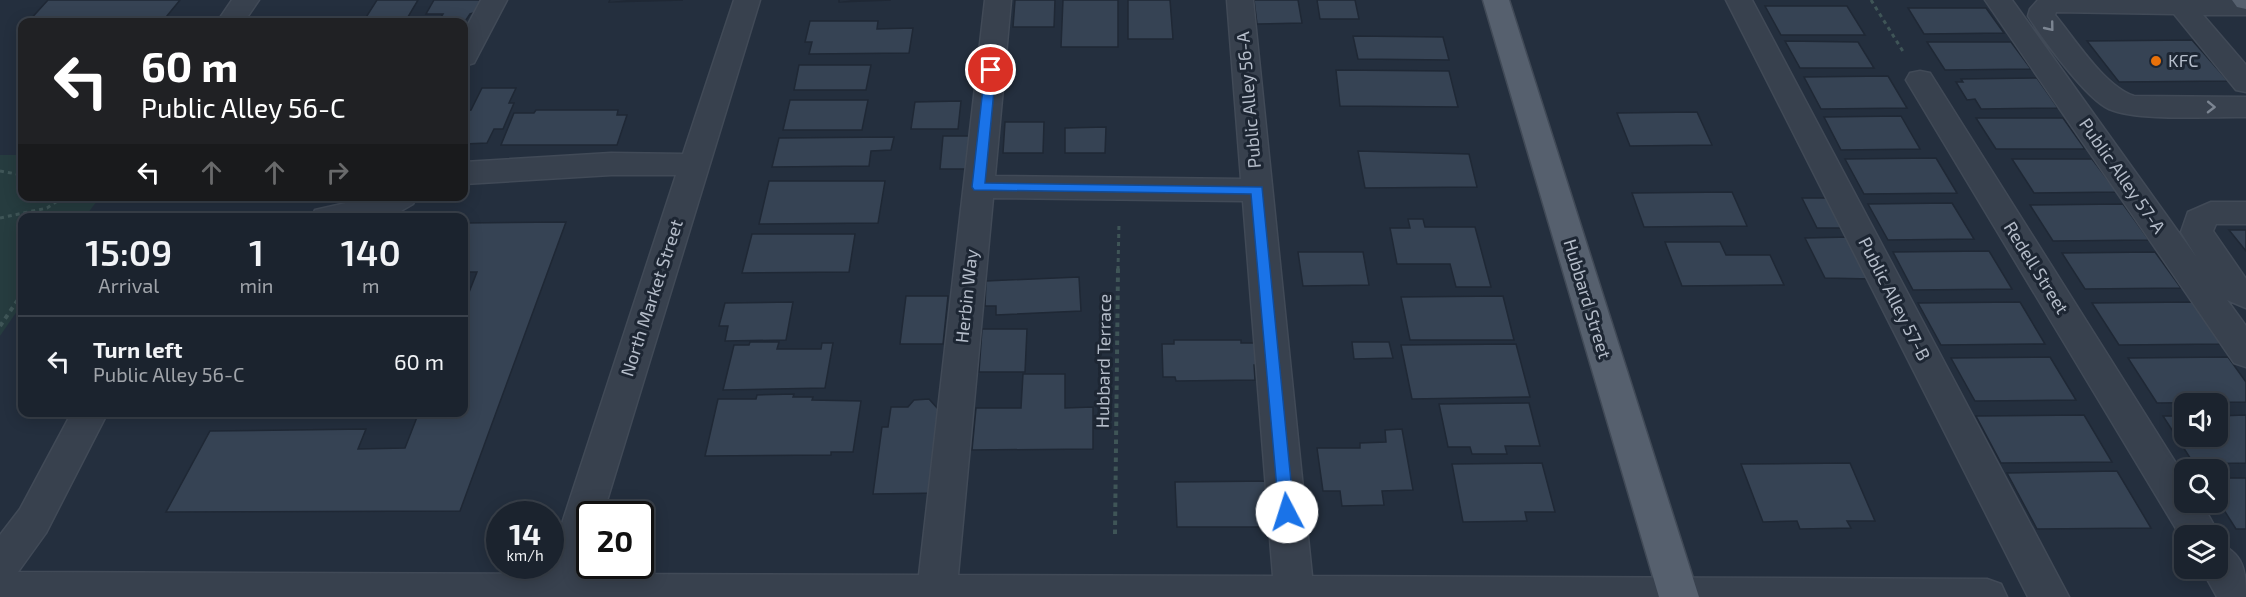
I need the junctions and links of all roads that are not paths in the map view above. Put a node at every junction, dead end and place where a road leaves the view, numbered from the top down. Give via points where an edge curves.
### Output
1 (246, 0) edge
2 (494, 0) edge
3 (747, 0) edge
4 (998, 0) edge
5 (1240, 0) edge
6 (1496, 0) edge
7 (1739, 0) edge
8 (1998, 0) edge
9 (2071, 2) edge
10 (2181, 6) junction
11 (2246, 6) edge
12 (233, 18) edge
13 (468, 49) edge
14 (1920, 80) road end
15 (2246, 83) edge
16 (2246, 107) edge
17 (694, 165) junction
18 (468, 173) edge
19 (979, 187) junction
20 (1257, 190) junction
21 (394, 201) edge
22 (356, 213) edge
23 (2240, 213) edge
24 (2233, 271) edge
25 (2246, 295) edge
26 (2246, 353) edge
27 (88, 417) edge
28 (2194, 525) edge
29 (0, 565) edge
30 (2228, 579) edge
31 (0, 590) edge
32 (937, 593) junction
33 (1294, 594) junction
34 (559, 595) edge
35 (1679, 596) edge
36 (1987, 597) edge
37 (2049, 597) edge
38 (2239, 597) edge

1 - 12 street
2 - 13 street
3 - 17 street, North Market Street
4 - 19 street, Herbin Way
5 - 20 street, Public Alley 56-A
6 - 35 main road, Hubbard Street
7 - 37 street, Public Alley 57-B
8 - 26 street, Public Alley 57-A
9 - 10 street
9 -> 16 street via 2050,4 2041,16 2101,90 2116,101 2132,106
10 - 11 street
10 - 15 street
14 - 28 street, Redell Street
17 - 18 street via 611,164
17 - 34 street, North Market Street
19 - 20 street
19 - 32 street, Herbin Way
20 - 33 street, Public Alley 56-A
21 - 22 street via 380,209
23 - 24 street via 2211,213 2199,220 2197,232
24 - 25 street via 2232,287
27 - 29 street via 33,521
30 - 38 street
31 - 34 street
32 - 33 street
32 - 34 street
33 - 35 street
35 - 36 street

